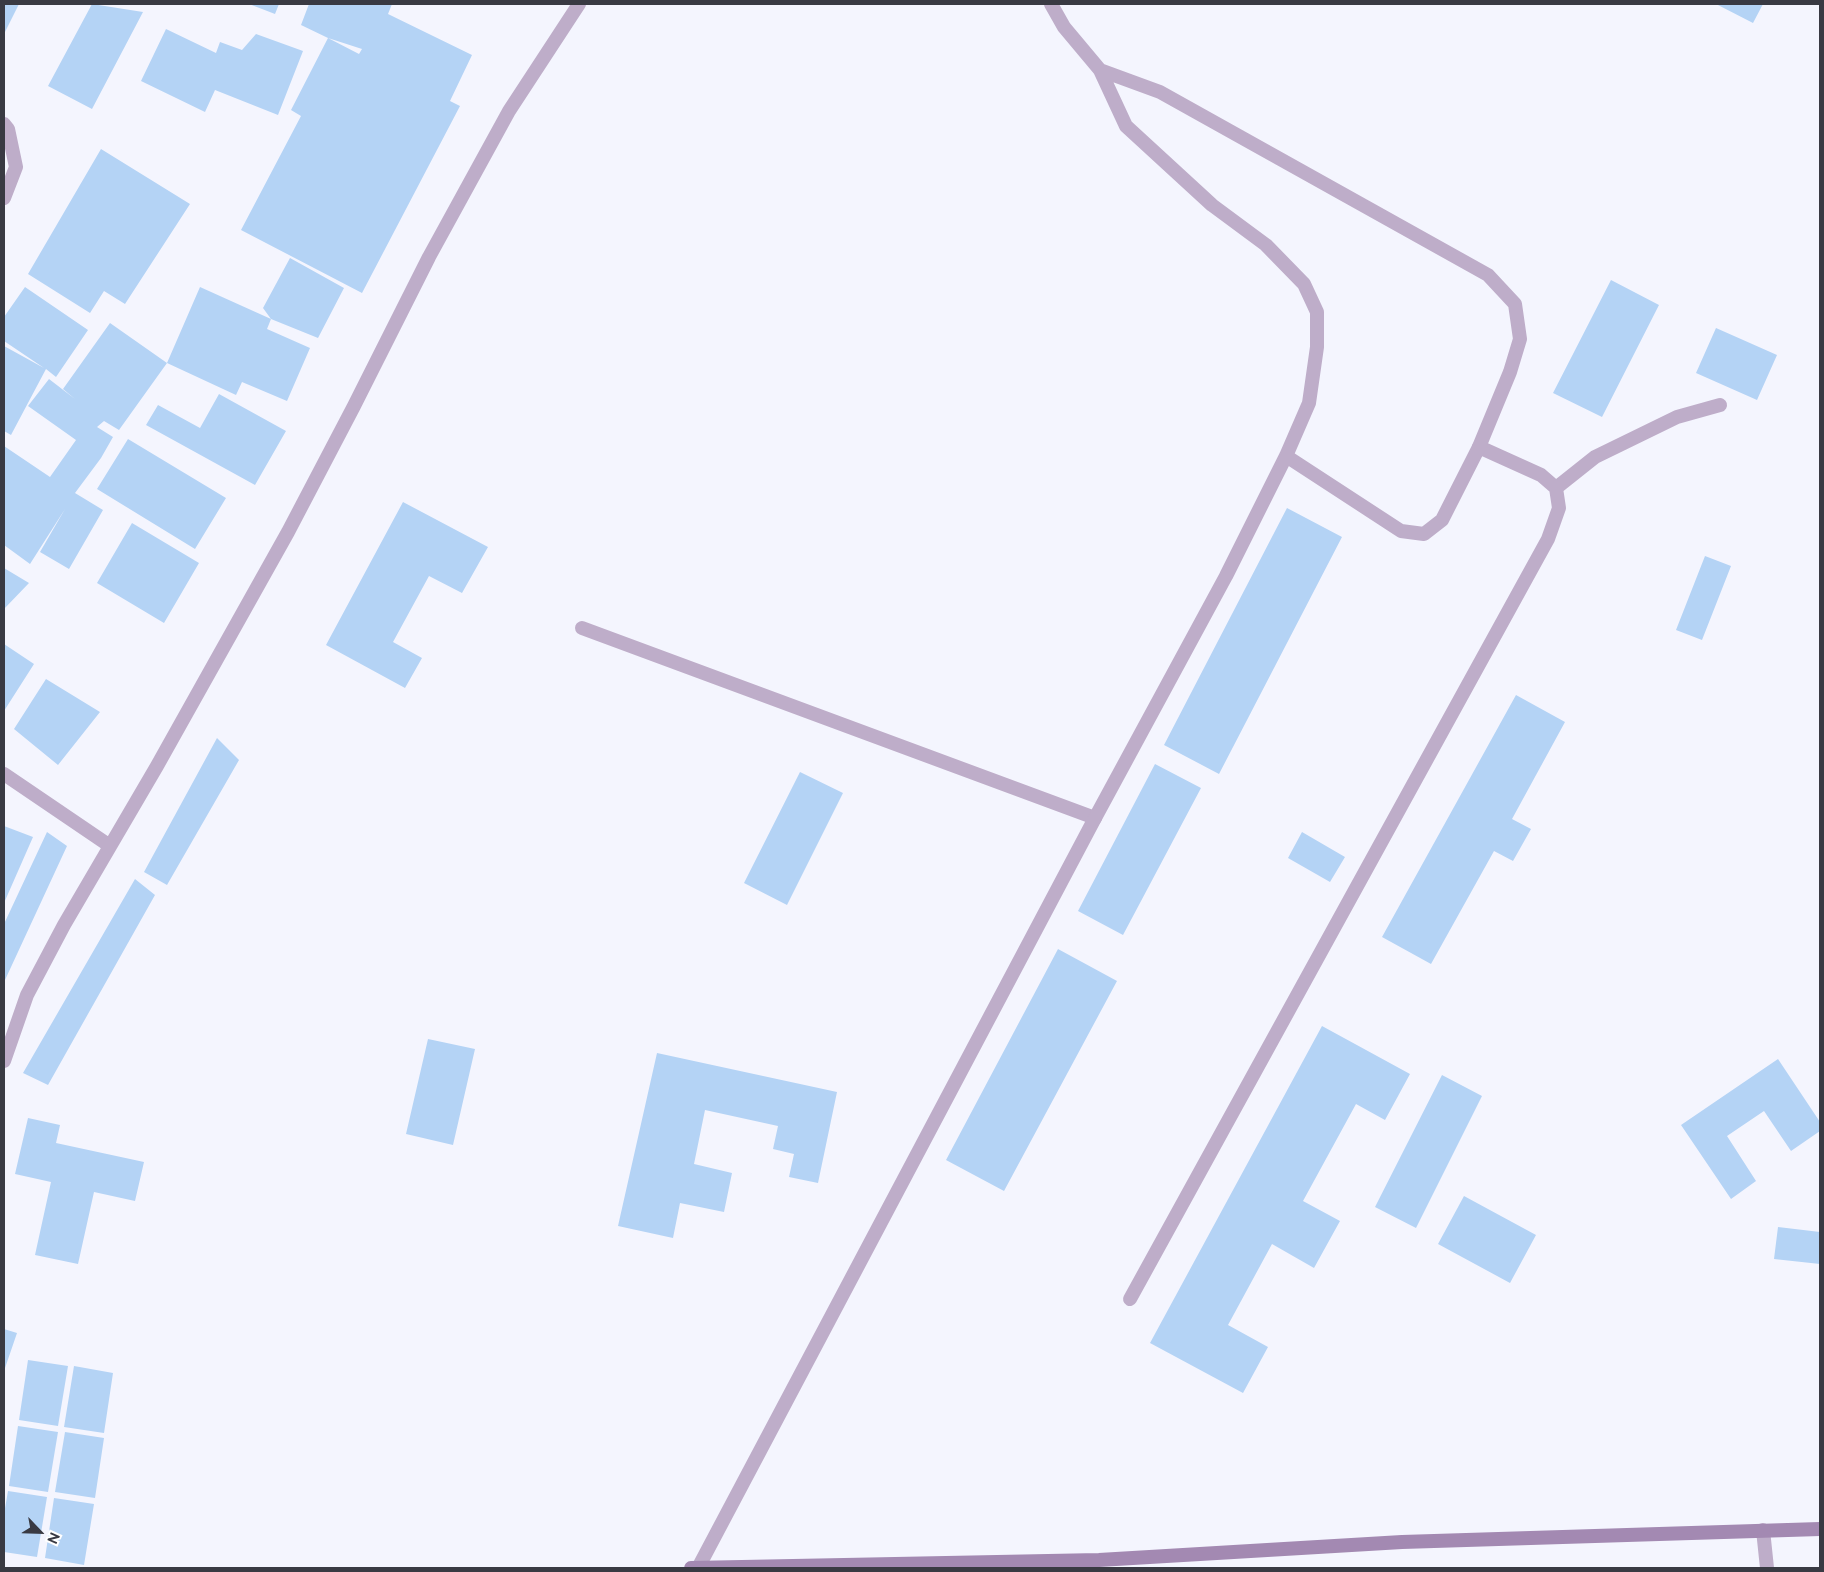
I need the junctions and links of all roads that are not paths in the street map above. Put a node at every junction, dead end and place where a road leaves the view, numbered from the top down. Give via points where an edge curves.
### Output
1 (579, 4) edge
2 (1051, 4) edge
3 (1100, 70) junction
4 (4, 124) edge
5 (4, 198) edge
6 (1720, 405) dead end
7 (1479, 447) junction
8 (1286, 456) junction
9 (1556, 488) junction
10 (582, 628) dead end
11 (4, 774) edge
12 (1095, 818) junction
13 (110, 846) junction
14 (4, 1056) edge
15 (1130, 1299) dead end
16 (1820, 1529) edge
17 (1764, 1530) junction
18 (1100, 1564) edge
19 (691, 1568) edge
20 (698, 1568) edge
21 (1767, 1568) edge

1 - 13 street via 509,111 429,257 288,532
2 - 3 street via 1064,27
3 - 7 street via 1160,92 1488,275 1516,304 1520,340
3 - 8 street via 1126,126 1212,205 1266,245 1304,284 1317,312 1317,347 1309,403
4 - 5 street via 8,129 16,167
6 - 9 street via 1677,417 1595,457
7 - 8 street via 1442,520 1424,534 1401,531
7 - 9 street via 1541,475
8 - 12 street via 1226,576
9 - 15 street via 1559,508 1548,539
10 - 12 street
11 - 13 street
12 - 20 street
13 - 14 street via 27,995
16 - 17 main road
17 - 18 main road via 1402,1542
17 - 21 street
18 - 20 main road
19 - 20 main road

